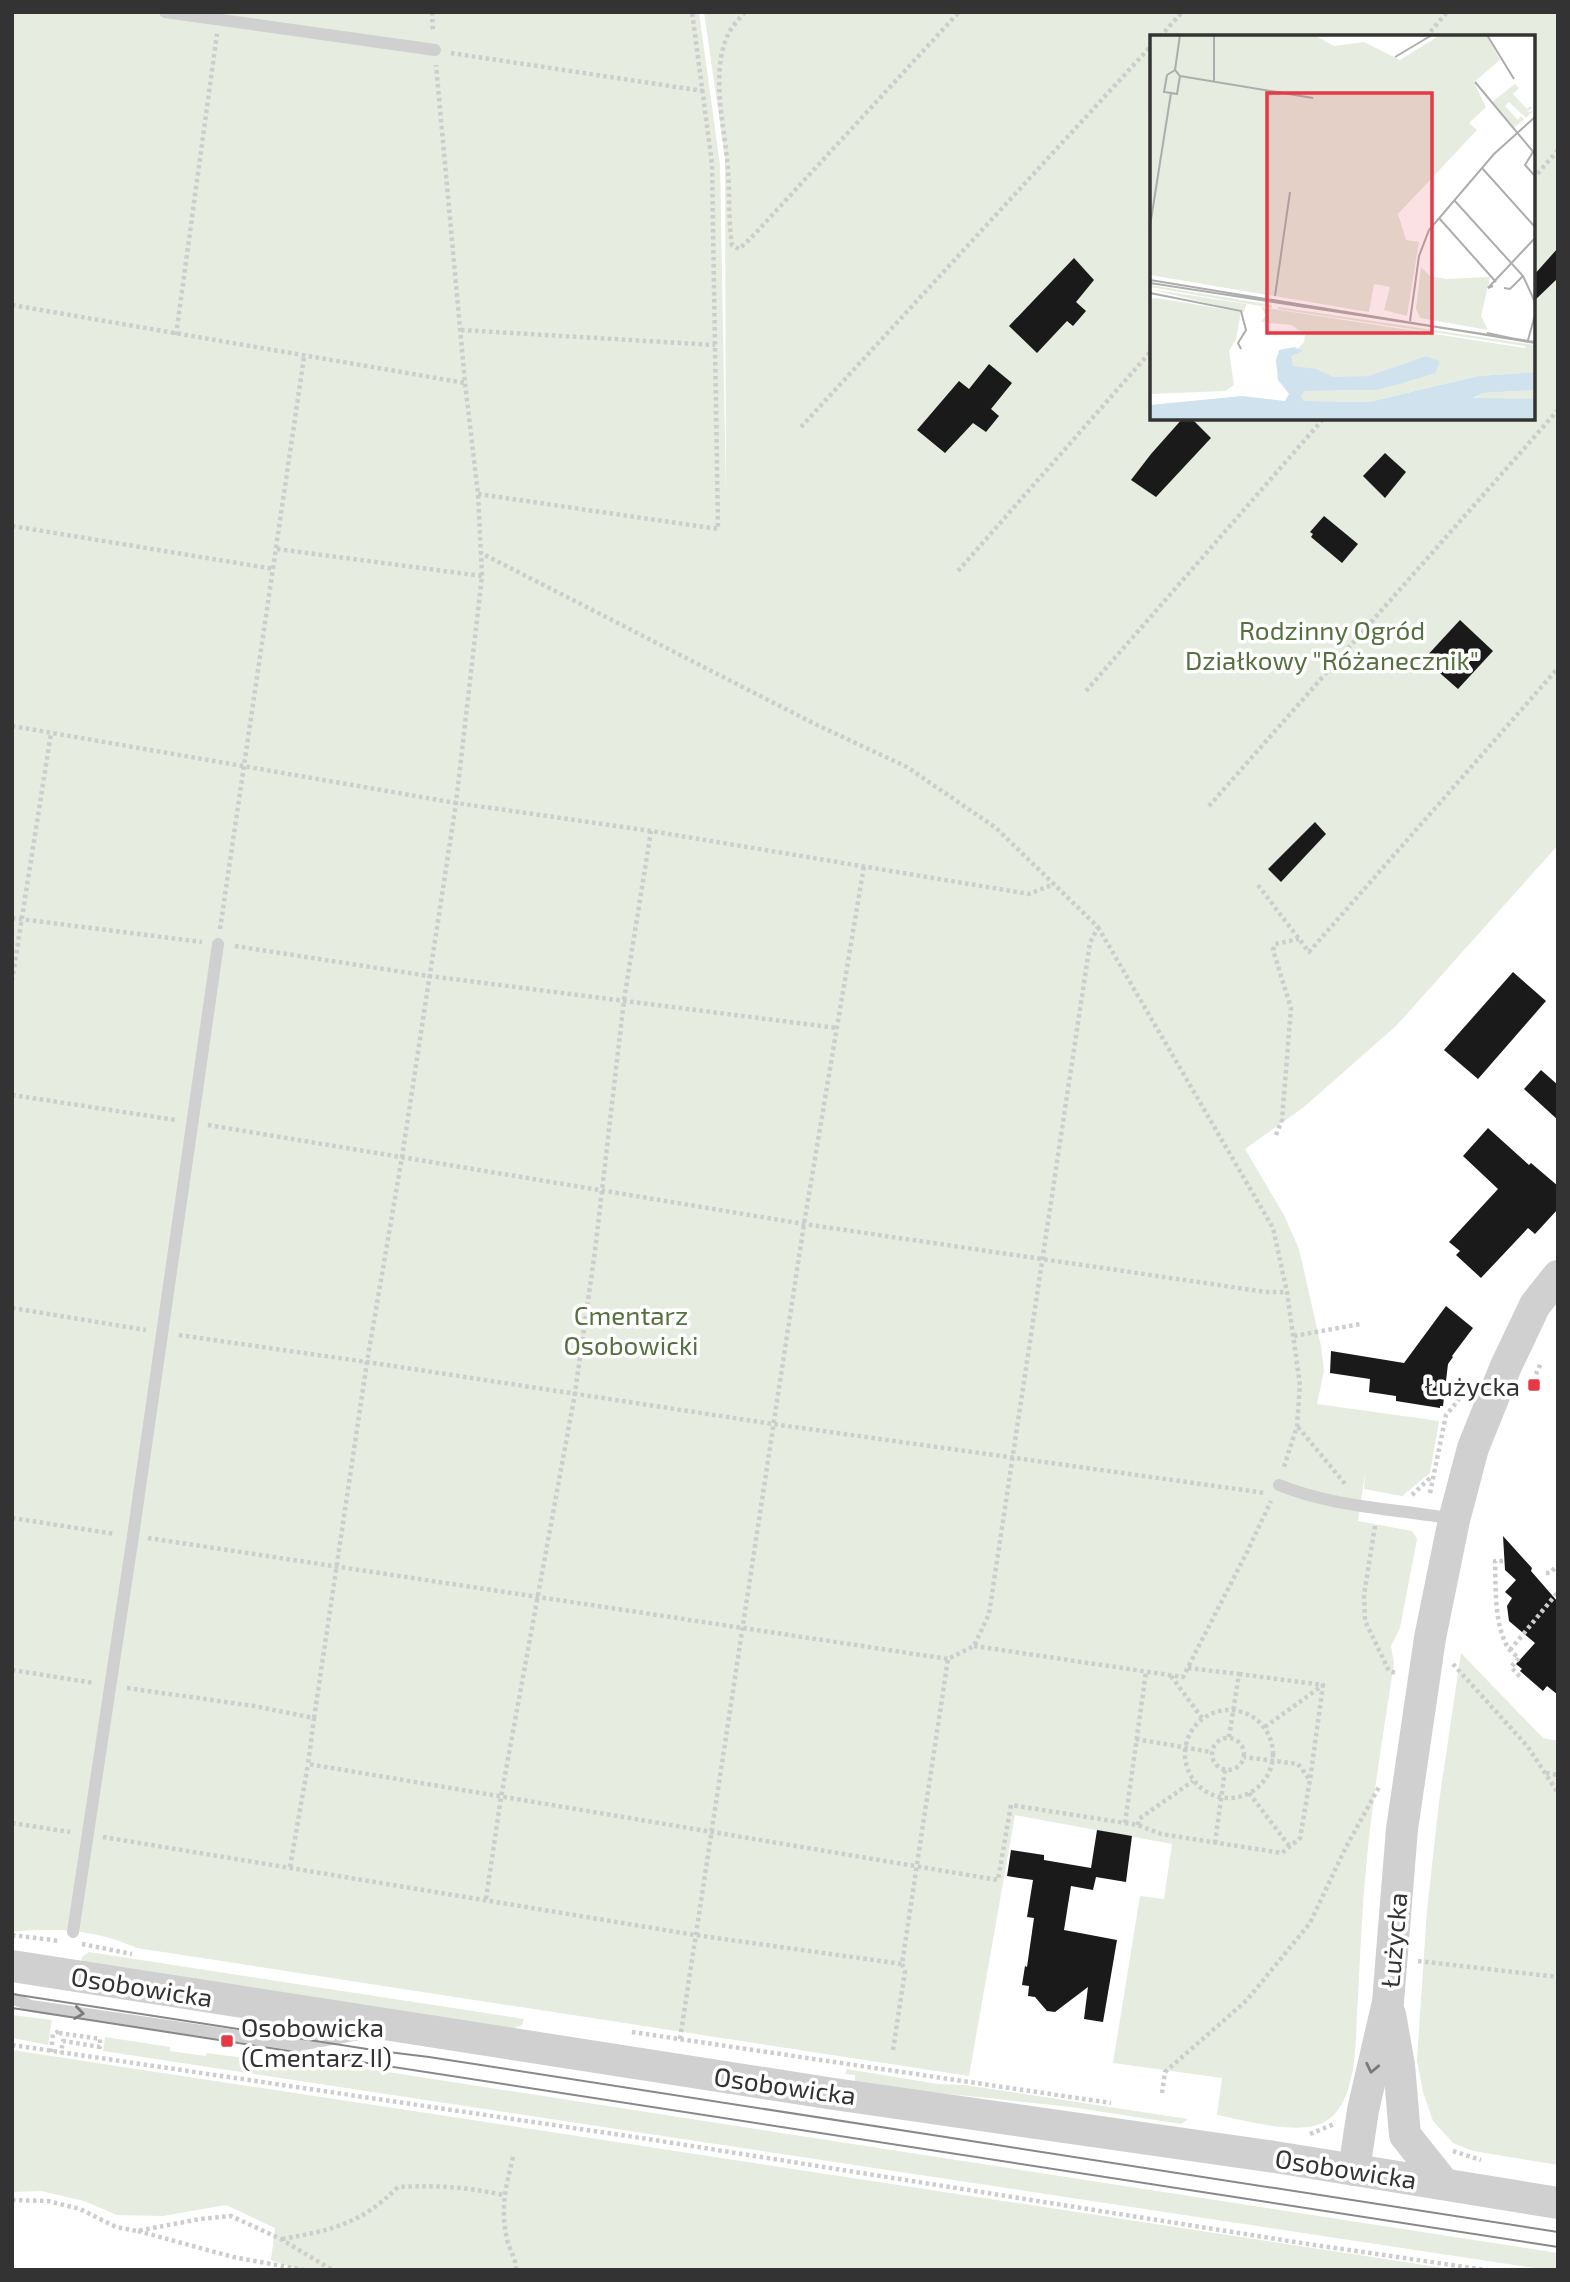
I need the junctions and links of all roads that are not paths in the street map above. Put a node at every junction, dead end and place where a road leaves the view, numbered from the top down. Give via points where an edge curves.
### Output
1 (165, 12) edge
2 (435, 50) road end
3 (218, 944) road end
4 (1558, 1276) edge
5 (1279, 1485) road end
6 (1454, 1520) junction
7 (73, 1932) dead end
8 (12, 1966) edge
9 (12, 1998) edge
10 (1388, 2002) junction
11 (400, 2027) junction
12 (1405, 2135) junction
13 (1354, 2170) junction
14 (1444, 2184) junction
15 (1558, 2203) edge

1 - 2 lane
3 - 7 lane
4 - 6 street, Łużycka via 1535,1305 1506,1366 1473,1448
5 - 6 lane
6 - 10 street, Łużycka via 1430,1638 1402,1829
8 - 11 street, Osobowicka
9 -> 11 lane via 31,2006 299,2045
10 - 12 street, Łużycka
10 -> 13 street, Łużycka
11 - 13 street, Osobowicka
12 - 13 street via 1388,2153
12 - 14 street
13 - 14 street, Osobowicka
14 - 15 street, Osobowicka

